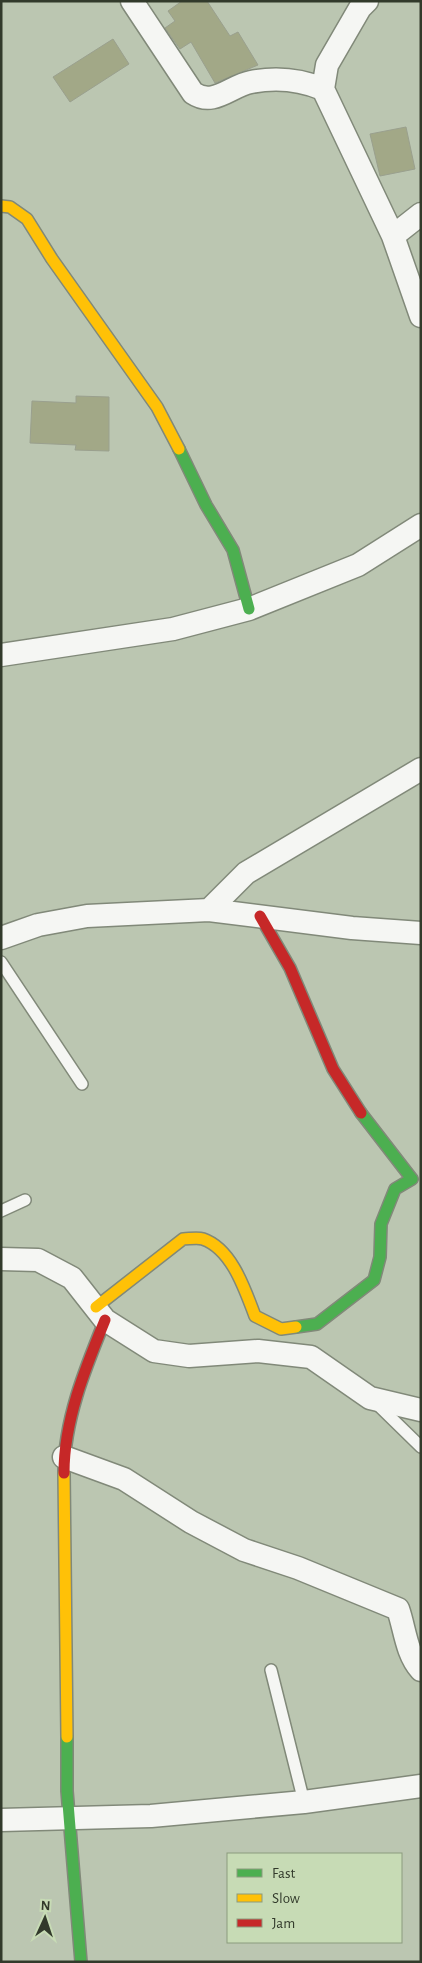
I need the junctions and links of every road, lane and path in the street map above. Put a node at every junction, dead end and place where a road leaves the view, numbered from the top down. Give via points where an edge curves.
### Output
1 (132, 1) edge
2 (367, 1) edge
3 (323, 89) junction
4 (1, 206) edge
5 (421, 214) edge
6 (393, 236) junction
7 (421, 316) edge
8 (421, 525) edge
9 (249, 609) junction
10 (1, 655) edge
11 (421, 769) edge
12 (208, 910) junction
13 (260, 916) junction
14 (421, 933) edge
15 (1, 938) edge
16 (1, 962) edge
17 (82, 1084) dead end
18 (417, 1185) edge
19 (25, 1200) dead end
20 (1, 1211) edge
21 (1, 1259) edge
22 (101, 1314) junction
23 (370, 1398) junction
24 (421, 1410) edge
25 (421, 1447) edge
26 (64, 1457) junction
27 (271, 1670) dead end
28 (421, 1670) edge
29 (421, 1786) edge
30 (304, 1802) junction
31 (69, 1818) junction
32 (1, 1820) edge
33 (81, 1962) edge

1 - 3 street via 193,93 202,98 211,99 249,82 285,79 305,81
2 - 3 street via 327,65
3 - 6 street
4 - 9 street via 10,207 27,220 156,407 233,550
5 - 6 street
6 - 7 street
8 - 9 street via 358,565
9 - 10 street via 173,629
11 - 12 street via 246,873
12 - 13 street
12 - 15 street via 87,916 38,925
13 - 14 street
13 - 18 street via 290,968 333,1069 352,1101
16 - 17 lane
18 - 22 street via 395,1189 382,1224 380,1257 374,1280 317,1324 281,1329 255,1316 244,1287 218,1248 201,1238 183,1239
19 - 20 lane
21 - 22 street via 38,1260 72,1278
22 - 23 street via 154,1351 189,1356 258,1351 311,1357
22 - 26 street via 78,1387
23 - 24 street
23 - 25 lane
26 - 28 street via 124,1479 191,1522 244,1550 298,1568 398,1609 407,1646
26 - 31 street
27 - 30 lane
29 - 30 street
30 - 31 street via 151,1816
31 - 32 street
31 - 33 street

